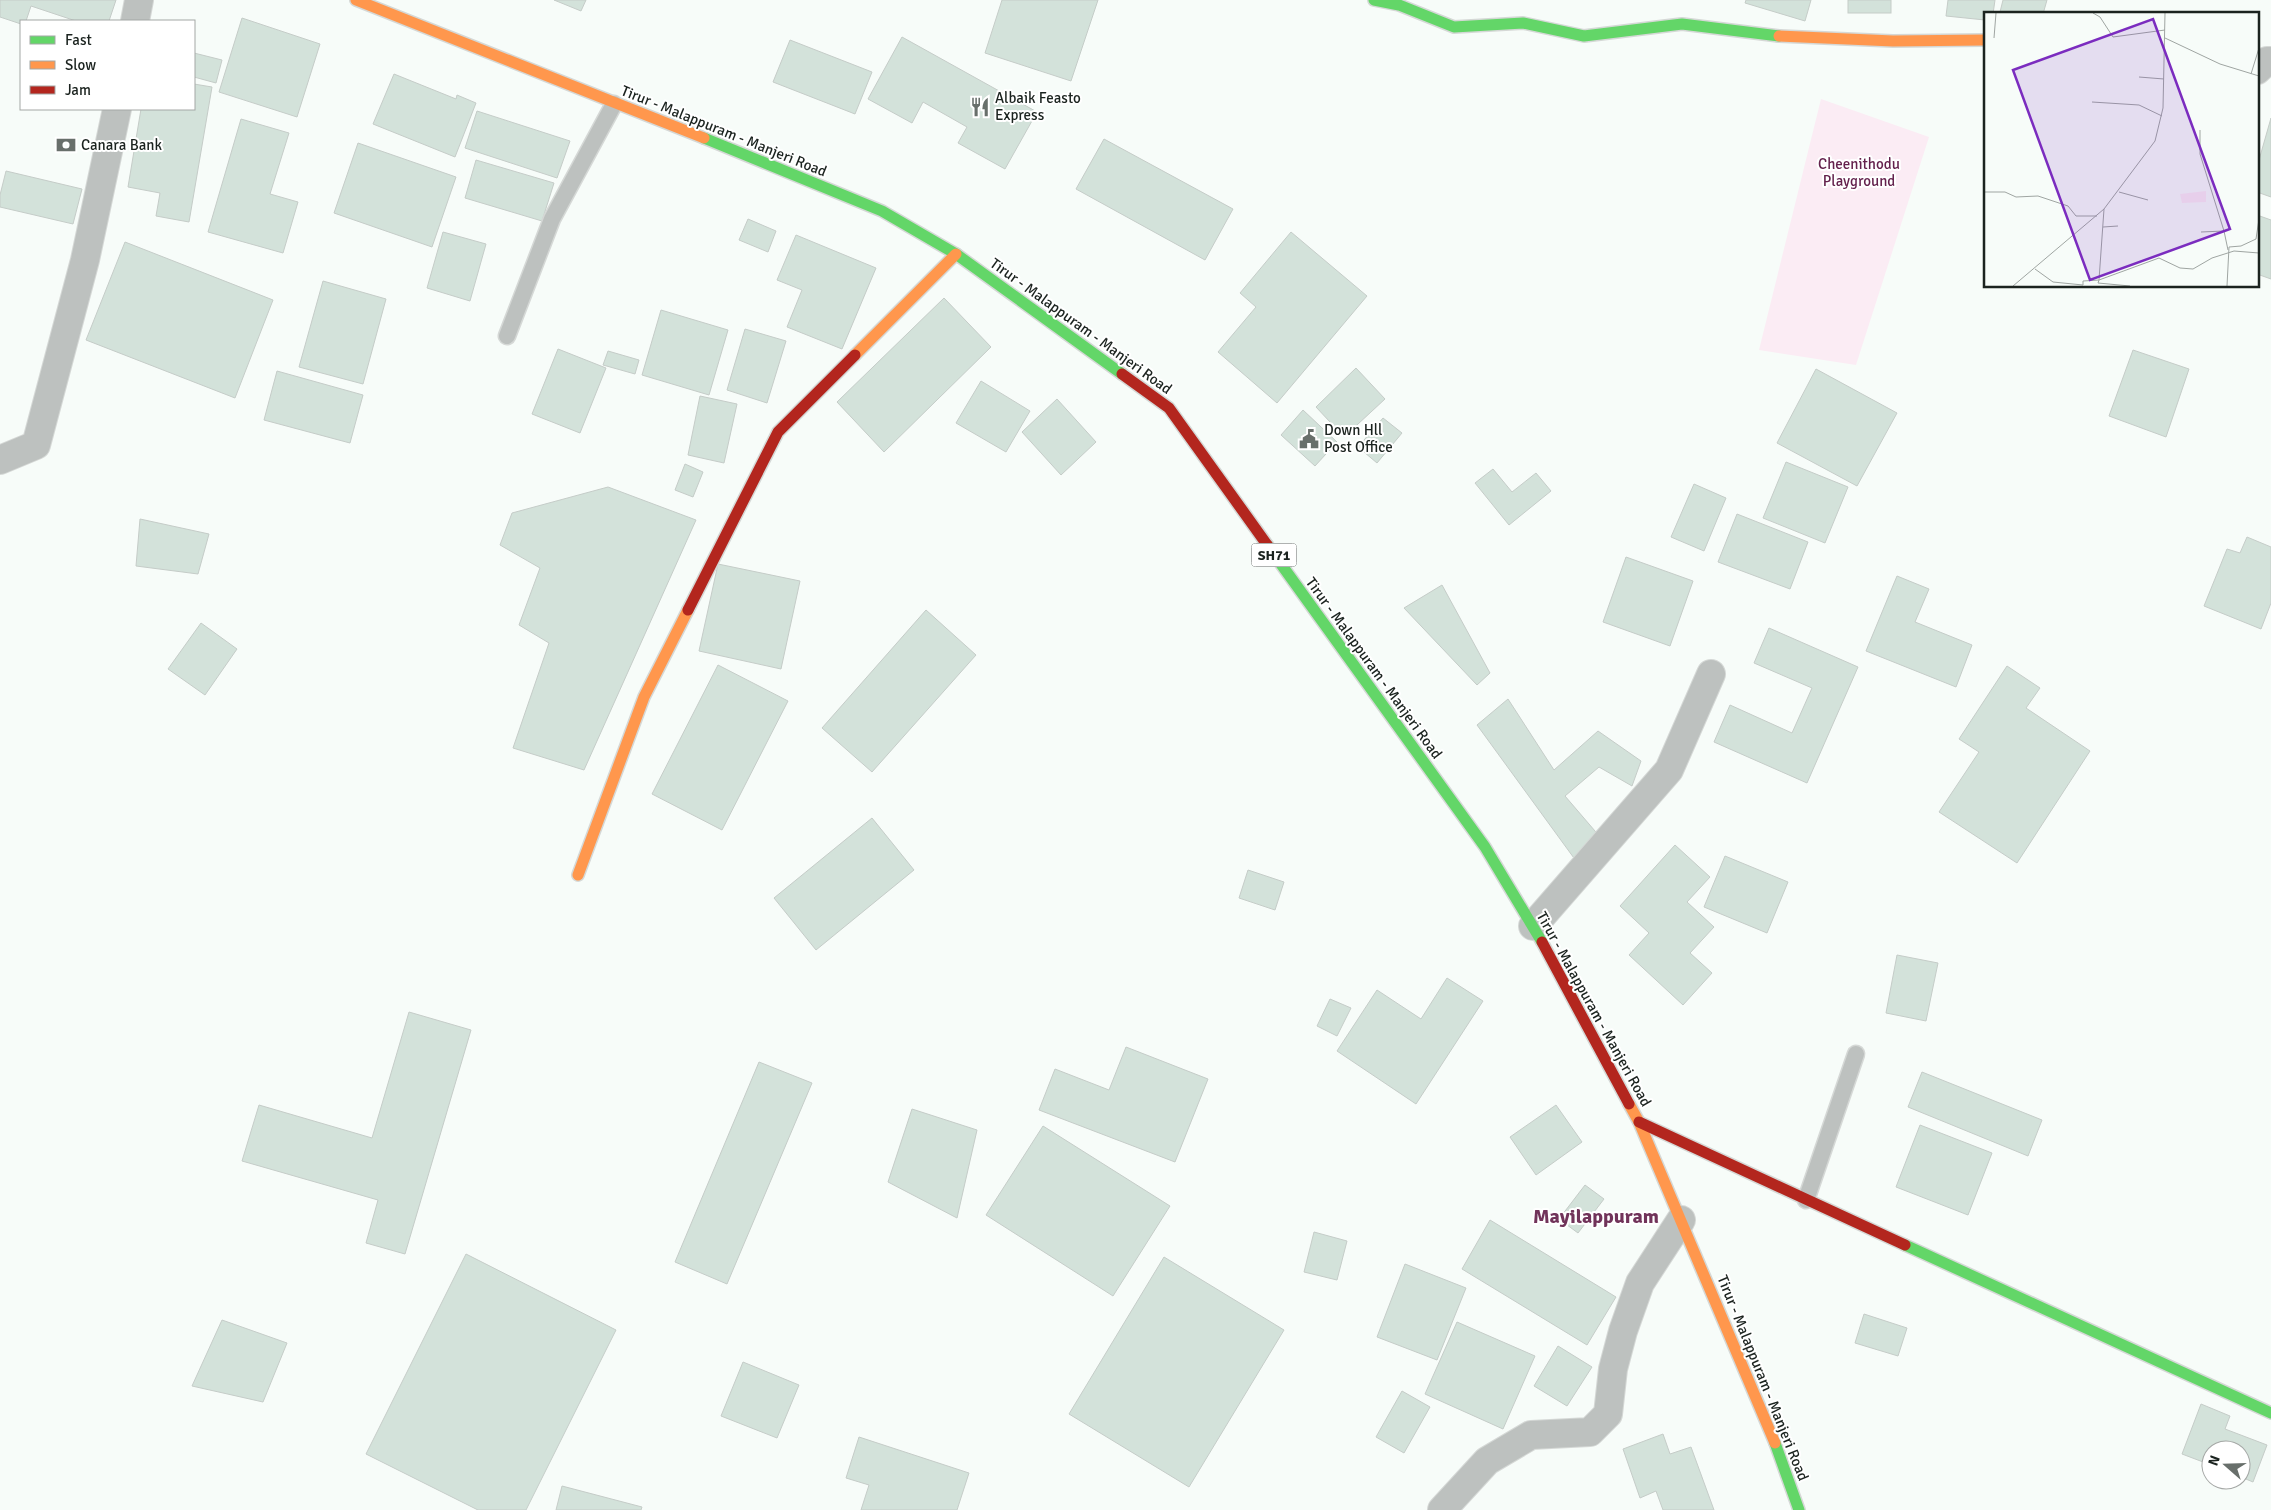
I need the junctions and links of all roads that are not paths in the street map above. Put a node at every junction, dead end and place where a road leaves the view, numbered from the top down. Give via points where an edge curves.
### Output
1 (139, 0) edge
2 (356, 0) edge
3 (1374, 0) edge
4 (135, 20) edge
5 (1984, 40) edge
6 (614, 104) junction
7 (117, 110) edge
8 (956, 254) junction
9 (507, 336) dead end
10 (0, 460) edge
11 (1711, 674) dead end
12 (578, 875) dead end
13 (1533, 926) junction
14 (1856, 1054) dead end
15 (1639, 1122) junction
16 (1806, 1200) junction
17 (1681, 1220) junction
18 (2271, 1413) edge
19 (1442, 1510) edge
20 (1800, 1510) edge

1 - 4 street
2 - 6 main road, Tirur - Malappuram - Manjeri Road / SH71
3 - 5 main road via 1399,5 1454,27 1523,23 1584,36 1682,24 1776,36 1893,41
6 - 8 main road, Tirur - Malappuram - Manjeri Road / SH71 via 664,121 882,211
6 - 9 lane via 552,219
7 - 10 street via 86,260 36,445
8 - 12 main road via 778,432 644,697
8 - 13 main road, Tirur - Malappuram - Manjeri Road / SH71 via 1169,408 1485,847
11 - 13 street via 1669,770
13 - 15 main road, Tirur - Malappuram - Manjeri Road / SH71
14 - 16 lane
15 - 16 main road
15 - 17 main road, Tirur - Malappuram - Manjeri Road / SH71
16 - 18 main road
17 - 19 street via 1640,1283 1613,1368 1608,1414 1590,1432 1531,1435 1487,1461
17 - 20 main road, Tirur - Malappuram - Manjeri Road / SH71 via 1767,1420

